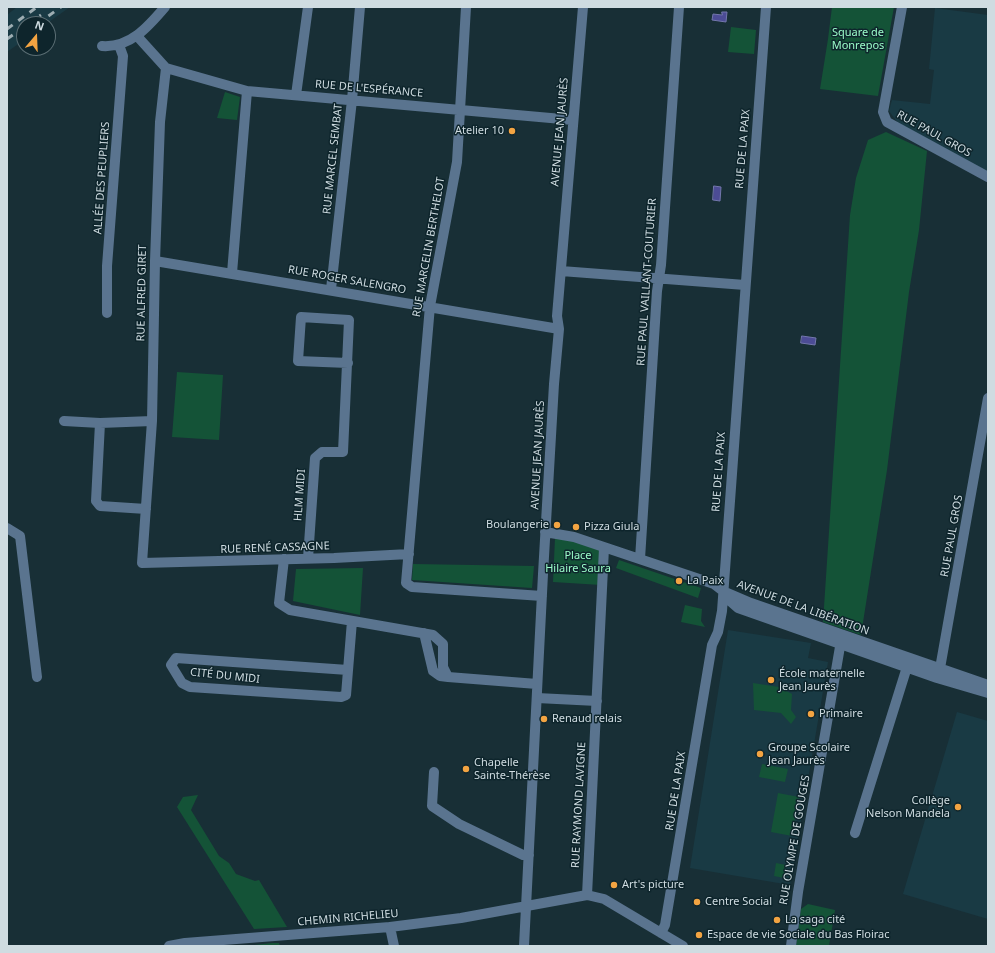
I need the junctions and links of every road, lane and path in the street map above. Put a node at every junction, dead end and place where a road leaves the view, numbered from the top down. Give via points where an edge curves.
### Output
1 (165, 7) edge
2 (308, 7) edge
3 (360, 7) edge
4 (466, 7) edge
5 (583, 7) edge
6 (679, 7) edge
7 (766, 7) edge
8 (902, 7) edge
9 (137, 36) junction
10 (119, 45) junction
11 (102, 46) dead end
12 (166, 68) junction
13 (247, 91) junction
14 (296, 95) junction
15 (352, 100) junction
16 (460, 109) junction
17 (573, 120) junction
18 (988, 177) edge
19 (154, 261) junction
20 (561, 272) junction
21 (232, 273) junction
22 (660, 278) junction
23 (745, 285) junction
24 (331, 289) junction
25 (430, 306) junction
26 (107, 313) dead end
27 (559, 329) junction
28 (348, 363) junction
29 (988, 398) edge
30 (64, 421) dead end
31 (152, 421) junction
32 (100, 423) junction
33 (146, 509) junction
34 (7, 528) edge
35 (545, 532) junction
36 (604, 548) junction
37 (409, 554) junction
38 (308, 558) junction
39 (284, 559) junction
40 (640, 559) junction
41 (142, 563) joint
42 (723, 591) junction
43 (542, 596) junction
44 (352, 621) junction
45 (424, 633) junction
46 (842, 640) junction
47 (907, 667) junction
48 (348, 670) junction
49 (939, 673) junction
50 (37, 677) dead end
51 (448, 677) junction
52 (537, 684) junction
53 (988, 685) edge
54 (988, 693) edge
55 (537, 698) junction
56 (597, 701) junction
57 (434, 772) dead end
58 (855, 832) dead end
59 (529, 855) junction
60 (587, 895) junction
61 (527, 906) junction
62 (390, 926) junction
63 (661, 933) junction
64 (170, 946) edge
65 (394, 946) edge
66 (524, 946) edge
67 (683, 946) edge
68 (791, 946) edge

1 - 9 street
2 - 14 street
3 - 15 street, RUE MARCEL SEMBAT
4 - 16 street, RUE MARCELIN BERTHELOT
5 - 17 street, AVENUE JEAN JAURÈS
6 - 22 street, RUE PAUL VAILLANT-COUTURIER
7 - 23 street, RUE DE LA PAIX
8 - 18 street, RUE PAUL GROS via 883,112 887,122
9 - 10 street
9 - 12 street
10 - 11 street
10 - 26 street, ALLÉE DES PEUPLIERS via 123,56 107,266
12 - 13 street, RUE DE L'ESPÉRANCE
12 - 19 street, RUE ALFRED GIRET via 160,122
13 - 14 street, RUE DE L'ESPÉRANCE
13 - 21 street
14 - 15 street, RUE DE L'ESPÉRANCE
15 - 16 street, RUE DE L'ESPÉRANCE
15 - 24 street, RUE MARCEL SEMBAT
16 - 17 street, RUE DE L'ESPÉRANCE
16 - 25 street, RUE MARCELIN BERTHELOT via 457,162
17 - 20 street, AVENUE JEAN JAURÈS
19 - 21 street, RUE ROGER SALENGRO
19 - 31 street, RUE ALFRED GIRET
20 - 22 street
20 - 27 street, AVENUE JEAN JAURÈS via 557,316
21 - 24 street, RUE ROGER SALENGRO
22 - 23 street
22 - 40 street, RUE PAUL VAILLANT-COUTURIER via 657,291
23 - 42 street, RUE DE LA PAIX
24 - 25 street, RUE ROGER SALENGRO
25 - 27 street, RUE ROGER SALENGRO
25 - 37 street, RUE MARCELIN BERTHELOT
27 - 35 street, AVENUE JEAN JAURÈS
28 - 28 street, HLM MIDI via 349,320 301,317 298,361
28 - 38 street, HLM MIDI via 343,452 322,452 315,458
29 - 49 street, RUE PAUL GROS
30 - 32 street
31 - 32 street
31 - 33 street, RUE ALFRED GIRET
32 - 33 street via 96,501 100,506
33 - 41 street, RUE ALFRED GIRET
34 - 50 street via 20,536
35 - 36 street
35 - 43 street, AVENUE JEAN JAURÈS
36 - 40 street
36 - 56 street, RUE RAYMOND LAVIGNE
37 - 38 street, RUE RENÉ CASSAGNE
37 - 43 street, RUE MARCELIN BERTHELOT via 406,583 408,586
38 - 39 street, RUE RENÉ CASSAGNE
39 - 41 street, RUE RENÉ CASSAGNE
39 - 44 street via 279,603 290,610
40 - 42 street via 714,584
42 - 46 street, AVENUE DE LA LIBÉRATION via 730,602 738,608
42 - 63 street, RUE DE LA PAIX via 722,611 718,632 712,645 666,925
43 - 52 street, AVENUE JEAN JAURÈS
44 - 45 street
44 - 48 street, CITÉ DU MIDI
45 - 51 street via 433,670 440,676
45 - 51 street via 433,635 443,644 443,667
46 - 47 street, AVENUE DE LA LIBÉRATION
46 - 49 street, AVENUE DE LA LIBÉRATION
46 - 68 street, RUE OLYMPE DE GOUGES
47 - 49 street, AVENUE DE LA LIBÉRATION
47 - 58 street
48 - 48 street, CITÉ DU MIDI via 346,695 326,697 190,686 182,684 171,665 176,658
49 - 53 street, AVENUE DE LA LIBÉRATION
49 - 54 street, AVENUE DE LA LIBÉRATION
51 - 52 street
52 - 55 street, AVENUE JEAN JAURÈS
55 - 56 street
55 - 59 street, AVENUE JEAN JAURÈS
56 - 60 street, RUE RAYMOND LAVIGNE
57 - 59 street via 432,806 460,824 523,855
59 - 61 street, AVENUE JEAN JAURÈS
60 - 61 street, CHEMIN RICHELIEU
60 - 63 street via 604,899
61 - 62 street, CHEMIN RICHELIEU via 461,918
61 - 66 street, AVENUE JEAN JAURÈS
62 - 64 street, CHEMIN RICHELIEU
62 - 65 street
63 - 67 street

